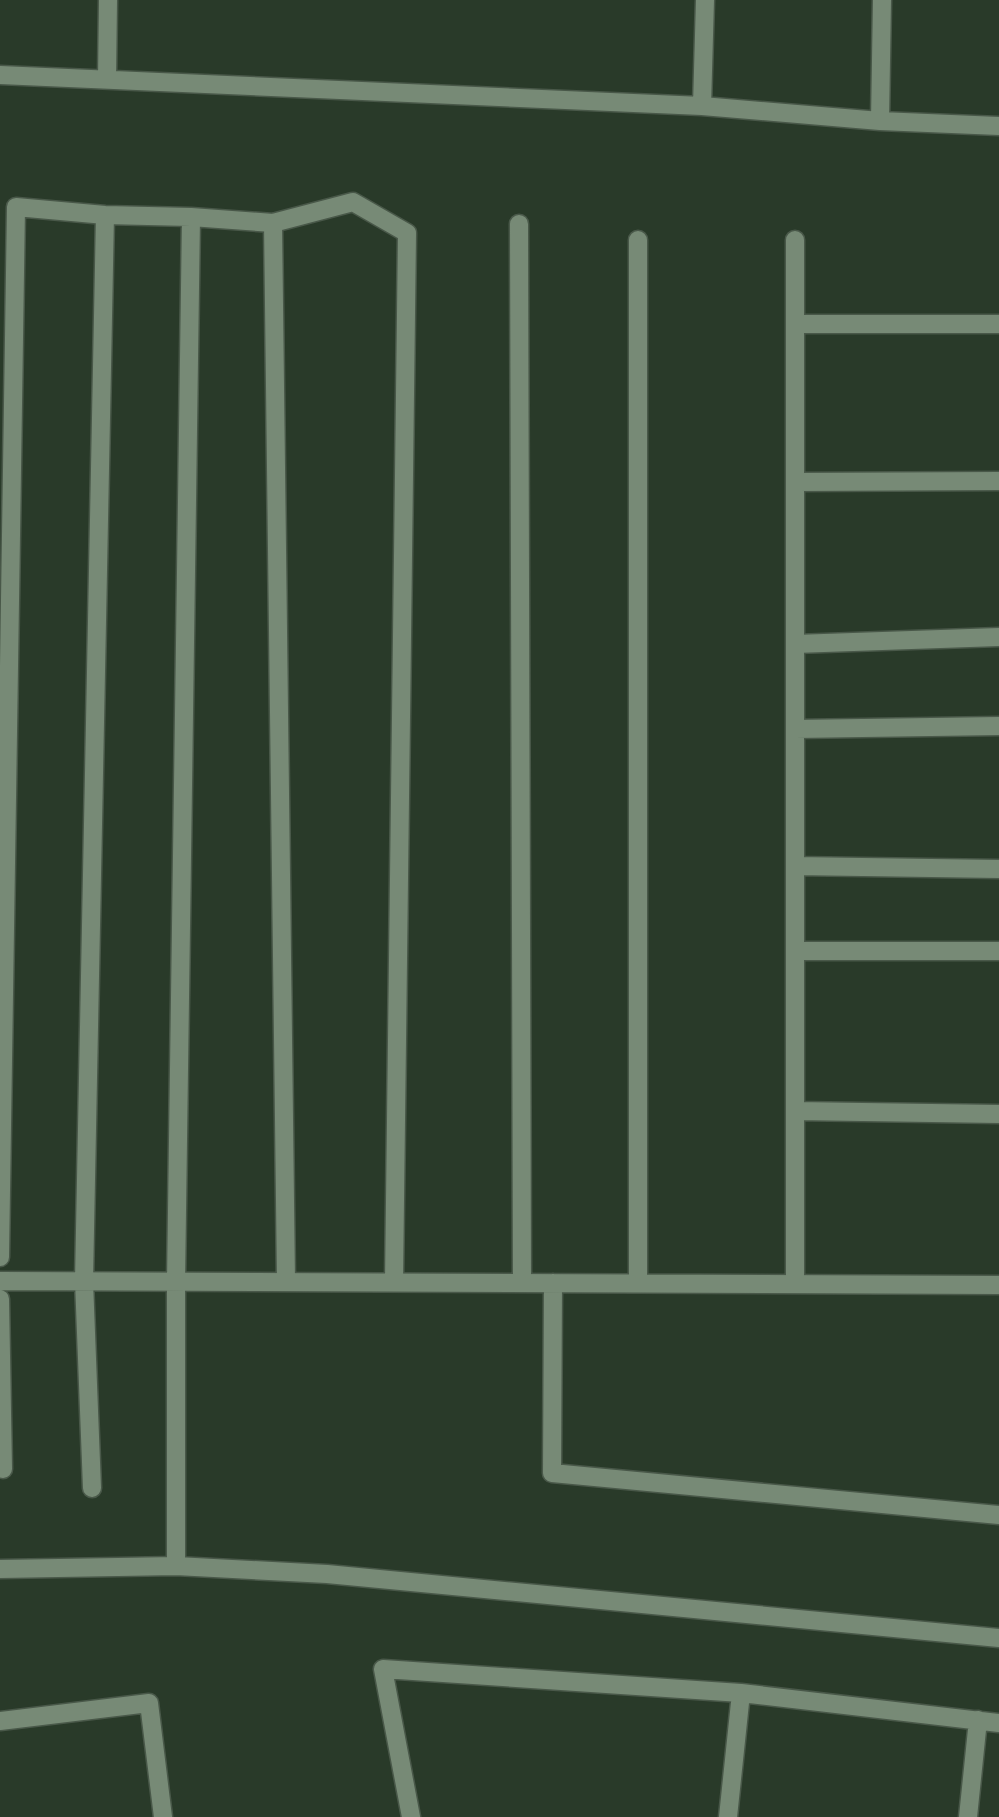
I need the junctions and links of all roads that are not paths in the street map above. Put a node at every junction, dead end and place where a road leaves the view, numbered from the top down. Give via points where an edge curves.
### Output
1 (108, 0) edge
2 (705, 0) edge
3 (882, 0) edge
4 (0, 75) edge
5 (107, 79) junction
6 (702, 106) junction
7 (880, 121) junction
8 (999, 126) edge
9 (105, 215) junction
10 (192, 217) junction
11 (273, 223) junction
12 (519, 224) dead end
13 (638, 240) dead end
14 (795, 240) dead end
15 (795, 324) junction
16 (999, 324) edge
17 (999, 481) edge
18 (795, 482) junction
19 (999, 637) edge
20 (795, 644) junction
21 (999, 726) edge
22 (795, 729) junction
23 (795, 866) junction
24 (999, 869) edge
25 (795, 951) junction
26 (999, 951) edge
27 (795, 1111) junction
28 (999, 1114) edge
29 (0, 1257) edge
30 (0, 1281) edge
31 (84, 1281) junction
32 (176, 1282) junction
33 (286, 1282) junction
34 (394, 1282) junction
35 (522, 1283) junction
36 (553, 1283) junction
37 (638, 1283) junction
38 (795, 1284) junction
39 (999, 1285) edge
40 (0, 1299) edge
41 (3, 1469) dead end
42 (92, 1488) dead end
43 (999, 1515) edge
44 (176, 1566) junction
45 (0, 1569) edge
46 (999, 1638) edge
47 (741, 1694) junction
48 (978, 1720) junction
49 (0, 1721) edge
50 (999, 1723) edge
51 (163, 1817) edge
52 (411, 1817) edge
53 (728, 1817) edge
54 (968, 1817) edge

1 - 5 street
2 - 6 street
3 - 7 street
4 - 5 street
5 - 6 street
6 - 7 street
7 - 8 street
9 - 10 street
9 - 29 street via 16,207
9 - 31 street
10 - 11 street
10 - 32 street
11 - 33 street
11 - 34 street via 353,202 407,233
12 - 35 street
13 - 37 street
14 - 15 street
15 - 16 street
15 - 18 street
17 - 18 street
18 - 20 street
19 - 20 street
20 - 22 street
21 - 22 street
22 - 23 street
23 - 24 street
23 - 25 street
25 - 26 street
25 - 27 street
27 - 28 street
27 - 38 street
30 - 31 street
31 - 32 street
31 - 42 street
32 - 33 street
32 - 44 street
33 - 34 street
34 - 35 street
35 - 36 street
36 - 37 street
36 - 43 street via 552,1473
37 - 38 street
38 - 39 street
40 - 41 street
44 - 45 street
44 - 46 street via 362,1577
47 - 48 street
47 - 52 street via 383,1669
47 - 53 street
48 - 50 street
48 - 54 street
49 - 51 street via 149,1703

